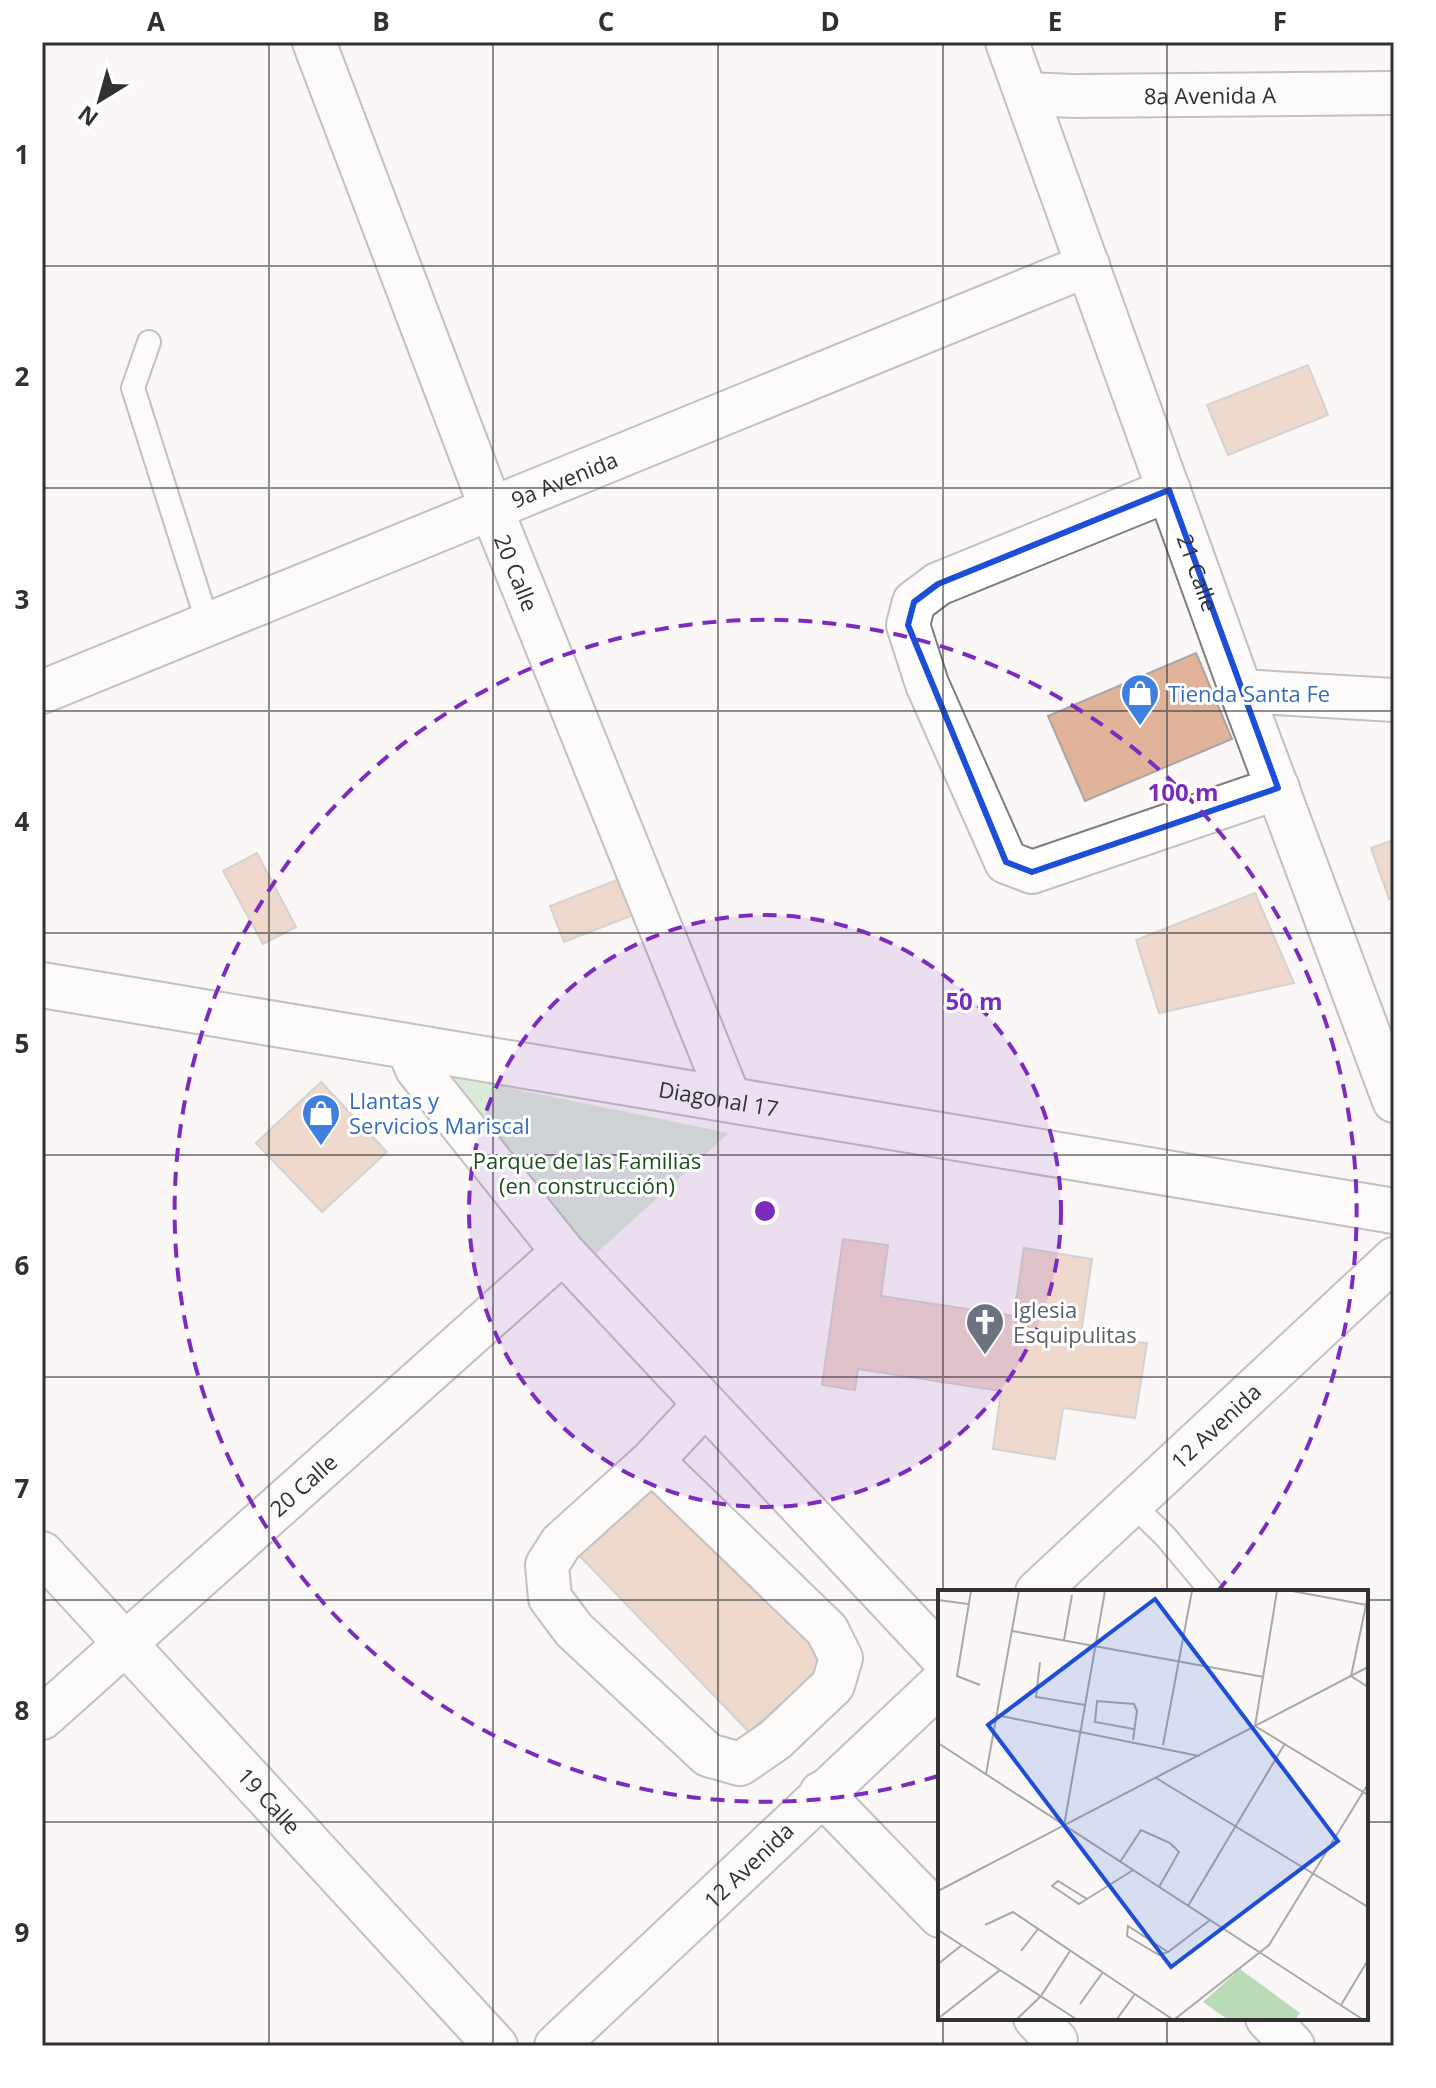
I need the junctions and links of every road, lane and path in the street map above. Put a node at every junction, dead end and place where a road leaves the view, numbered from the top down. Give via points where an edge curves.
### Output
1 (314, 42) edge
2 (1007, 42) edge
3 (1026, 94) junction
4 (1393, 96) edge
5 (1088, 265) junction
6 (149, 342) dead end
7 (1169, 490) junction
8 (491, 508) junction
9 (208, 624) junction
10 (1241, 691) junction
11 (42, 692) edge
12 (1394, 700) edge
13 (1278, 788) junction
14 (42, 985) edge
15 (407, 1046) junction
16 (730, 1100) junction
17 (1394, 1101) edge
18 (1394, 1211) edge
19 (563, 1252) junction
20 (1394, 1259) edge
21 (705, 1404) junction
22 (652, 1461) junction
23 (1131, 1503) junction
24 (42, 1553) edge
25 (1039, 1590) edge
26 (1210, 1590) edge
27 (124, 1643) junction
28 (938, 1653) edge
29 (938, 1686) edge
30 (42, 1718) edge
31 (821, 1793) junction
32 (938, 1914) edge
33 (1037, 2020) edge
34 (1269, 2020) edge
35 (496, 2046) edge
36 (556, 2046) edge
37 (1054, 2046) edge
38 (1293, 2046) edge

1 - 8 street, 20 Calle
2 - 3 street, 21 Calle
3 - 4 street, 8a Avenida A
3 - 5 street, 21 Calle
5 - 7 street, 21 Calle
5 - 8 street, 9a Avenida
6 - 9 lane via 133,388
7 - 10 street, 21 Calle
7 - 13 street via 938,584 914,602 908,625 927,684 1006,862 1032,872
8 - 9 street, 9a Avenida
8 - 16 street, 20 Calle
9 - 11 street, 9a Avenida
10 - 12 street
10 - 13 street, 21 Calle
13 - 17 street, 21 Calle
14 - 15 main road, Diagonal 17
15 - 16 main road, Diagonal 17
15 - 19 street via 417,1069
16 - 18 main road, Diagonal 17
19 - 21 street
19 - 27 street, 20 Calle
20 - 23 street, 12 Avenida
21 - 22 street
21 - 28 street
22 - 22 street via 561,1543 547,1565 550,1598 574,1630 708,1755 740,1764 775,1740 833,1685 841,1658 827,1630
23 - 25 street, 12 Avenida
23 - 26 lane
24 - 27 street, 19 Calle
27 - 30 street, 20 Calle
27 - 35 street, 19 Calle
29 - 31 street, 12 Avenida
31 - 32 street
31 - 36 street, 12 Avenida
33 - 37 street via 1056,2041
34 - 38 street

